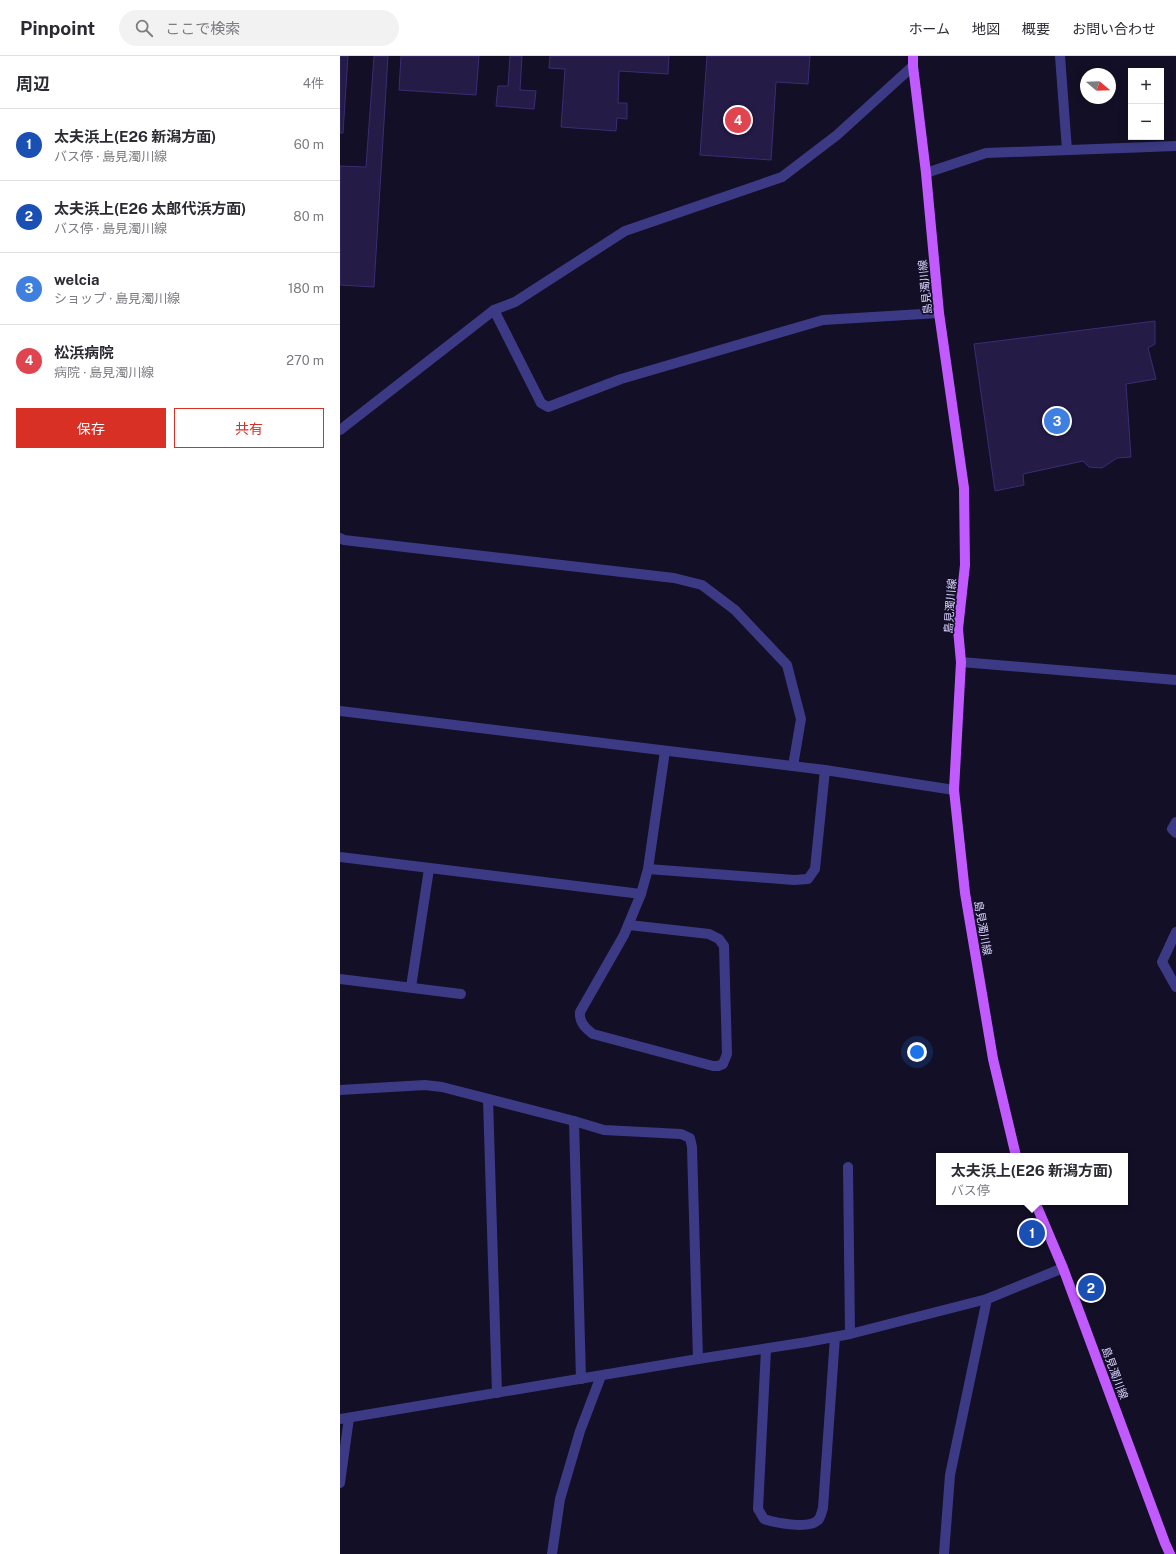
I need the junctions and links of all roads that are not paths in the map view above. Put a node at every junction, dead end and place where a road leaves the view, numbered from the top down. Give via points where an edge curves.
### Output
1 (1060, 56) edge
2 (913, 61) edge
3 (1176, 146) edge
4 (1067, 150) junction
5 (926, 173) junction
6 (494, 310) junction
7 (940, 313) junction
8 (340, 430) edge
9 (340, 538) edge
10 (961, 662) junction
11 (1176, 680) edge
12 (340, 711) edge
13 (665, 751) junction
14 (794, 766) junction
15 (825, 770) junction
16 (954, 790) junction
17 (1176, 822) edge
18 (1176, 833) edge
19 (340, 857) edge
20 (429, 869) junction
21 (648, 869) junction
22 (641, 894) junction
23 (629, 925) junction
24 (1176, 932) edge
25 (340, 979) edge
26 (411, 987) junction
27 (1176, 987) edge
28 (461, 994) dead end
29 (340, 1090) edge
30 (488, 1099) junction
31 (574, 1121) junction
32 (1015, 1153) edge
33 (848, 1167) dead end
34 (1036, 1205) edge
35 (1063, 1268) junction
36 (987, 1299) junction
37 (850, 1334) junction
38 (835, 1337) junction
39 (766, 1349) junction
40 (698, 1359) junction
41 (600, 1376) junction
42 (581, 1379) junction
43 (497, 1393) junction
44 (344, 1418) edge
45 (340, 1483) edge
46 (552, 1554) edge
47 (944, 1554) edge
48 (1170, 1554) edge

1 - 4 street
2 - 5 main road, 島見濁川線
2 - 6 street via 837,135 782,177 625,231 515,302
3 - 4 street
4 - 5 street via 986,153
5 - 7 main road, 島見濁川線
6 - 7 street via 541,403 548,407 621,379 823,320
6 - 8 street
7 - 10 main road, 島見濁川線 via 964,488 965,565 958,629
9 - 14 street via 674,578 702,585 735,610 787,665 801,719
10 - 11 street
10 - 16 main road, 島見濁川線
12 - 13 street
13 - 14 street
13 - 21 street
14 - 15 street
15 - 16 street
15 - 21 street via 815,869 808,879
16 - 32 main road, 島見濁川線 via 965,893 993,1059
17 - 18 street via 1172,830
19 - 20 street
20 - 22 street
20 - 26 street
21 - 22 street
22 - 23 street
23 - 23 street via 580,1012 583,1024 593,1034 713,1066 723,1064 727,1054 724,946 719,939 710,934
24 - 27 street via 1162,962
25 - 26 street
26 - 28 street
29 - 30 street via 425,1085
30 - 31 street
30 - 43 street
31 - 40 street via 604,1130 681,1134 690,1138
31 - 42 street
33 - 37 street
34 - 35 main road, 島見濁川線
35 - 36 street
35 - 48 main road, 島見濁川線
36 - 37 street
36 - 47 street via 950,1475
37 - 38 street
38 - 39 street
38 - 39 street via 824,1508 819,1520 810,1525 764,1519 758,1508
39 - 40 street
40 - 41 street
41 - 42 street
41 - 46 street via 580,1431 560,1499
42 - 43 street
43 - 44 street
44 - 45 street

